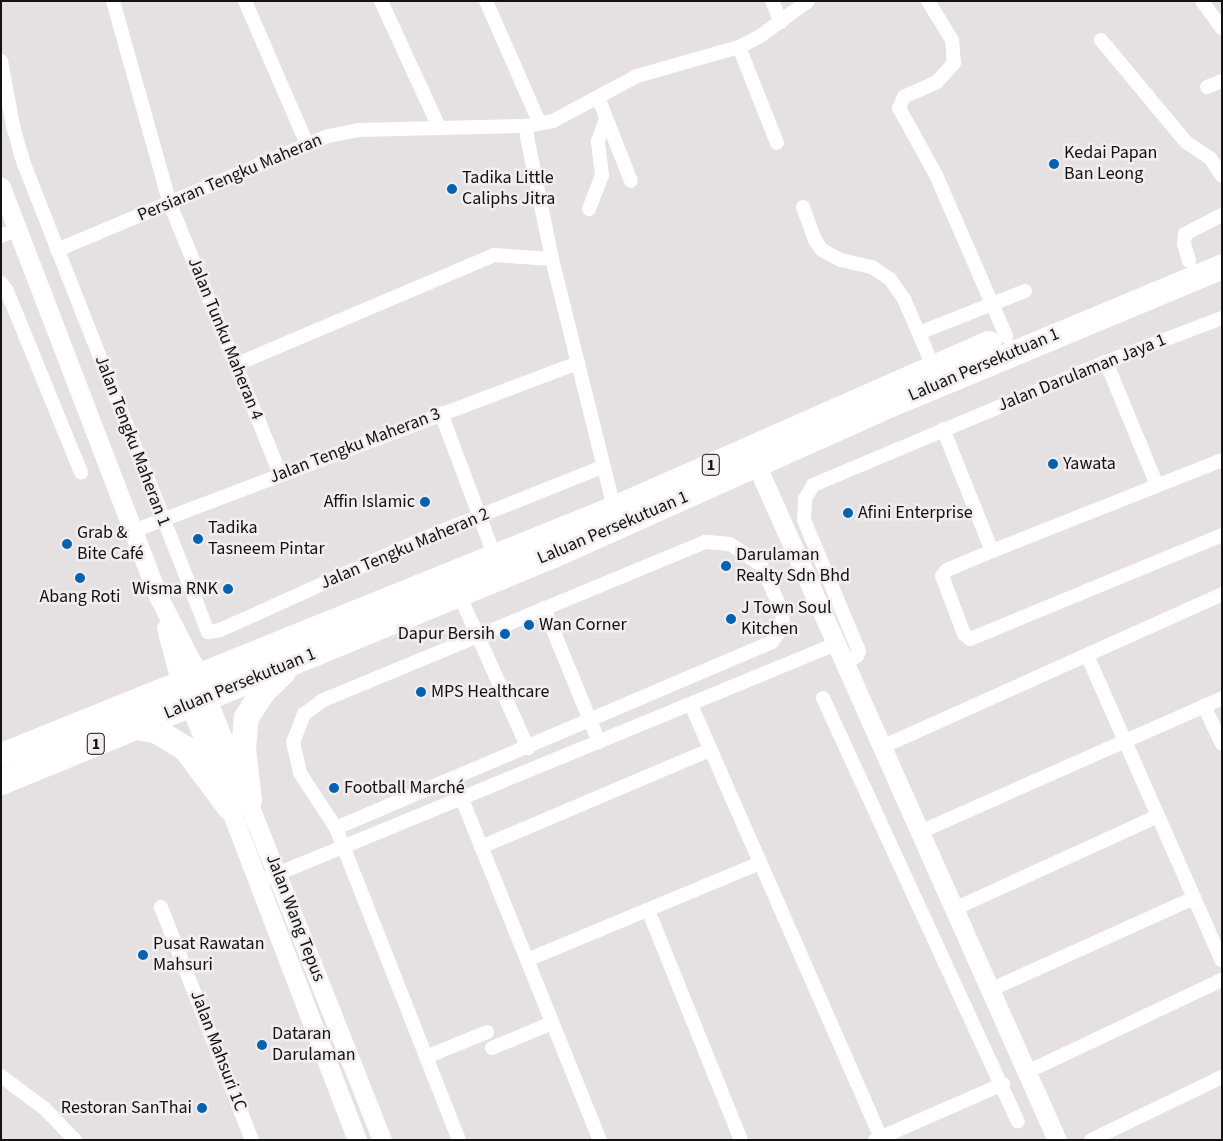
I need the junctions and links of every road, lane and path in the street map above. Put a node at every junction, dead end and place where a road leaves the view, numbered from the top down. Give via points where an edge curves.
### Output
1 (113, 1) edge
2 (245, 1) edge
3 (382, 1) edge
4 (486, 1) edge
5 (772, 1) edge
6 (808, 1) edge
7 (928, 1) edge
8 (1202, 1) edge
9 (781, 22) junction
10 (1222, 29) edge
11 (1101, 40) dead end
12 (739, 47) junction
13 (1, 61) edge
14 (1222, 81) edge
15 (1207, 87) dead end
16 (598, 96) junction
17 (606, 119) junction
18 (533, 125) junction
19 (439, 127) junction
20 (306, 142) junction
21 (777, 143) dead end
22 (1222, 176) edge
23 (631, 181) dead end
24 (1, 187) edge
25 (170, 204) junction
26 (803, 207) dead end
27 (589, 209) dead end
28 (1222, 215) edge
29 (9, 233) edge
30 (1222, 248) edge
31 (57, 250) junction
32 (552, 259) junction
33 (1189, 262) junction
34 (1222, 266) edge
35 (1, 284) edge
36 (1025, 291) dead end
37 (992, 303) junction
38 (1222, 318) edge
39 (919, 333) junction
40 (1006, 336) junction
41 (1106, 362) junction
42 (578, 363) junction
43 (235, 365) junction
44 (933, 366) junction
45 (440, 413) junction
46 (943, 429) junction
47 (1222, 460) edge
48 (602, 466) junction
49 (756, 466) junction
50 (81, 472) dead end
51 (280, 474) junction
52 (1156, 485) junction
53 (614, 508) junction
54 (480, 517) junction
55 (162, 520) junction
56 (133, 531) junction
57 (1222, 535) edge
58 (812, 540) junction
59 (793, 549) junction
60 (992, 551) junction
61 (494, 556) junction
62 (460, 594) junction
63 (1222, 594) edge
64 (544, 608) junction
65 (208, 632) joint
66 (478, 636) junction
67 (836, 644) junction
68 (1087, 655) junction
69 (292, 663) junction
70 (844, 664) junction
71 (194, 690) junction
72 (823, 698) dead end
73 (1222, 698) edge
74 (690, 705) junction
75 (1204, 706) junction
76 (591, 721) junction
77 (135, 727) junction
78 (1125, 741) junction
79 (599, 742) junction
80 (1222, 744) edge
81 (882, 747) junction
82 (528, 748) junction
83 (710, 750) junction
84 (1, 755) edge
85 (1, 782) edge
86 (462, 799) junction
87 (239, 803) junction
88 (1158, 816) junction
89 (336, 828) junction
90 (920, 832) junction
91 (344, 847) junction
92 (481, 847) junction
93 (760, 863) junction
94 (278, 873) junction
95 (260, 882) junction
96 (1194, 898) junction
97 (161, 907) dead end
98 (954, 909) junction
99 (648, 910) junction
100 (527, 960) junction
101 (1222, 961) edge
102 (1222, 980) edge
103 (990, 990) junction
104 (552, 1022) junction
105 (487, 1032) dead end
106 (492, 1048) dead end
107 (426, 1057) junction
108 (1027, 1072) junction
109 (1, 1076) edge
110 (1222, 1078) edge
111 (1003, 1084) junction
112 (1018, 1121) dead end
113 (878, 1139) edge
114 (75, 1140) edge
115 (252, 1140) edge
116 (357, 1140) edge
117 (382, 1140) edge
118 (459, 1140) edge
119 (600, 1140) edge
120 (741, 1140) edge
121 (1057, 1140) edge
122 (1091, 1140) edge

1 - 25 street, Jalan Tunku Maheran 4
2 - 20 street
3 - 19 street
4 - 18 street
5 - 9 street
6 - 9 street, Persiaran Tengku Maheran
7 - 37 street via 952,40 954,63 938,82 904,97 899,108 936,175
8 - 10 street
9 - 12 street, Persiaran Tengku Maheran
11 - 22 street via 1186,142 1210,158
12 - 16 street, Persiaran Tengku Maheran via 637,76
12 - 21 street
13 - 31 street, Jalan Tengku Maheran 1 via 21,154
14 - 15 street
16 - 17 street
16 - 18 street, Persiaran Tengku Maheran via 566,115
17 - 23 street
17 - 27 street via 598,141 602,175
18 - 19 street, Persiaran Tengku Maheran
18 - 32 street via 527,138
19 - 20 street, Persiaran Tengku Maheran via 358,130
20 - 25 street, Persiaran Tengku Maheran
24 - 29 street, Jalan Wang Tepus
25 - 31 street, Persiaran Tengku Maheran
25 - 43 street, Jalan Tunku Maheran 4
26 - 39 street via 822,250 828,255 882,272 897,287
28 - 33 street via 1185,234
29 - 56 street, Jalan Wang Tepus
30 - 33 highway, Laluan Persekutuan 1 / 1
31 - 55 street, Jalan Tengku Maheran 1
32 - 42 street
32 - 43 street via 494,255
33 - 40 highway, Laluan Persekutuan 1 / 1
34 - 49 highway, Laluan Persekutuan 1 / 1 via 878,409
35 - 50 street via 8,291
36 - 37 street
37 - 39 street
37 - 40 street
38 - 41 street, Jalan Darulaman Jaya 1
39 - 44 street
40 - 44 highway, Laluan Persekutuan 1 / 1
41 - 46 street, Jalan Darulaman Jaya 1
41 - 52 street
42 - 45 street, Jalan Tengku Maheran 3
42 - 48 street
43 - 51 street, Jalan Tunku Maheran 4
44 - 53 highway, Laluan Persekutuan 1 / 1
45 - 51 street, Jalan Tengku Maheran 3
45 - 54 street
46 - 58 street, Jalan Darulaman Jaya 1 via 813,485 804,509 804,520
46 - 60 street
47 - 52 street
48 - 53 street
48 - 54 street, Jalan Tengku Maheran 2
49 - 59 street
49 - 62 highway, Laluan Persekutuan 1 / 1
51 - 55 street, Jalan Tengku Maheran 3
52 - 60 street
53 - 61 highway, Laluan Persekutuan 1 / 1
54 - 61 street
54 - 65 street, Jalan Tengku Maheran 2 via 427,537 220,630
55 - 56 street, Jalan Tengku Maheran 3
55 - 65 street, Jalan Tengku Maheran 1
56 - 71 street, Jalan Wang Tepus
57 - 60 street via 970,639 964,634 942,576 947,570
58 - 59 street
58 - 70 street, Jalan Darulaman Jaya 1 via 859,651
59 - 67 street
61 - 71 highway, Laluan Persekutuan 1 / 1
62 - 66 street
62 - 69 highway, Laluan Persekutuan 1 / 1
63 - 68 street
64 - 66 street
64 - 76 street
64 - 76 street via 697,544 715,541 730,544 761,565 782,611 783,626 778,637 766,646
66 - 82 street
66 - 89 street via 322,701 304,714 295,735 293,752 300,774
67 - 70 street
67 - 74 street
68 - 78 street
68 - 81 street
69 - 71 highway, Laluan Persekutuan 1 / 1
69 - 87 highway via 262,692 246,718
70 - 81 street
71 - 77 highway, Laluan Persekutuan 1 / 1
71 - 84 highway, Laluan Persekutuan 1 / 1
71 - 87 street, Jalan Wang Tepus
72 - 111 street
73 - 75 street
74 - 79 street
74 - 83 street
75 - 78 street
75 - 80 street
76 - 79 street
76 - 82 street
77 - 85 highway, Laluan Persekutuan 1 / 1
77 - 87 highway via 155,730 185,748
78 - 88 street
78 - 90 street
79 - 86 street
81 - 90 street
82 - 89 street
83 - 92 street
83 - 93 street
86 - 91 street
86 - 92 street
87 - 94 street, Jalan Wang Tepus
87 - 95 street, Jalan Wang Tepus
88 - 96 street
88 - 98 street
89 - 91 street
90 - 98 street
91 - 94 street
91 - 107 street
92 - 100 street
93 - 99 street
93 - 113 street
94 - 95 street
94 - 117 street, Jalan Wang Tepus
95 - 116 street, Jalan Wang Tepus
96 - 101 street
96 - 103 street
97 - 115 street, Jalan Mahsuri 1C
98 - 103 street
99 - 100 street
99 - 120 street
100 - 104 street
102 - 108 street
103 - 108 street
104 - 106 street
104 - 119 street
105 - 107 street
107 - 118 street
108 - 121 street
109 - 114 street via 44,1108
110 - 122 street
111 - 112 street
111 - 113 street

